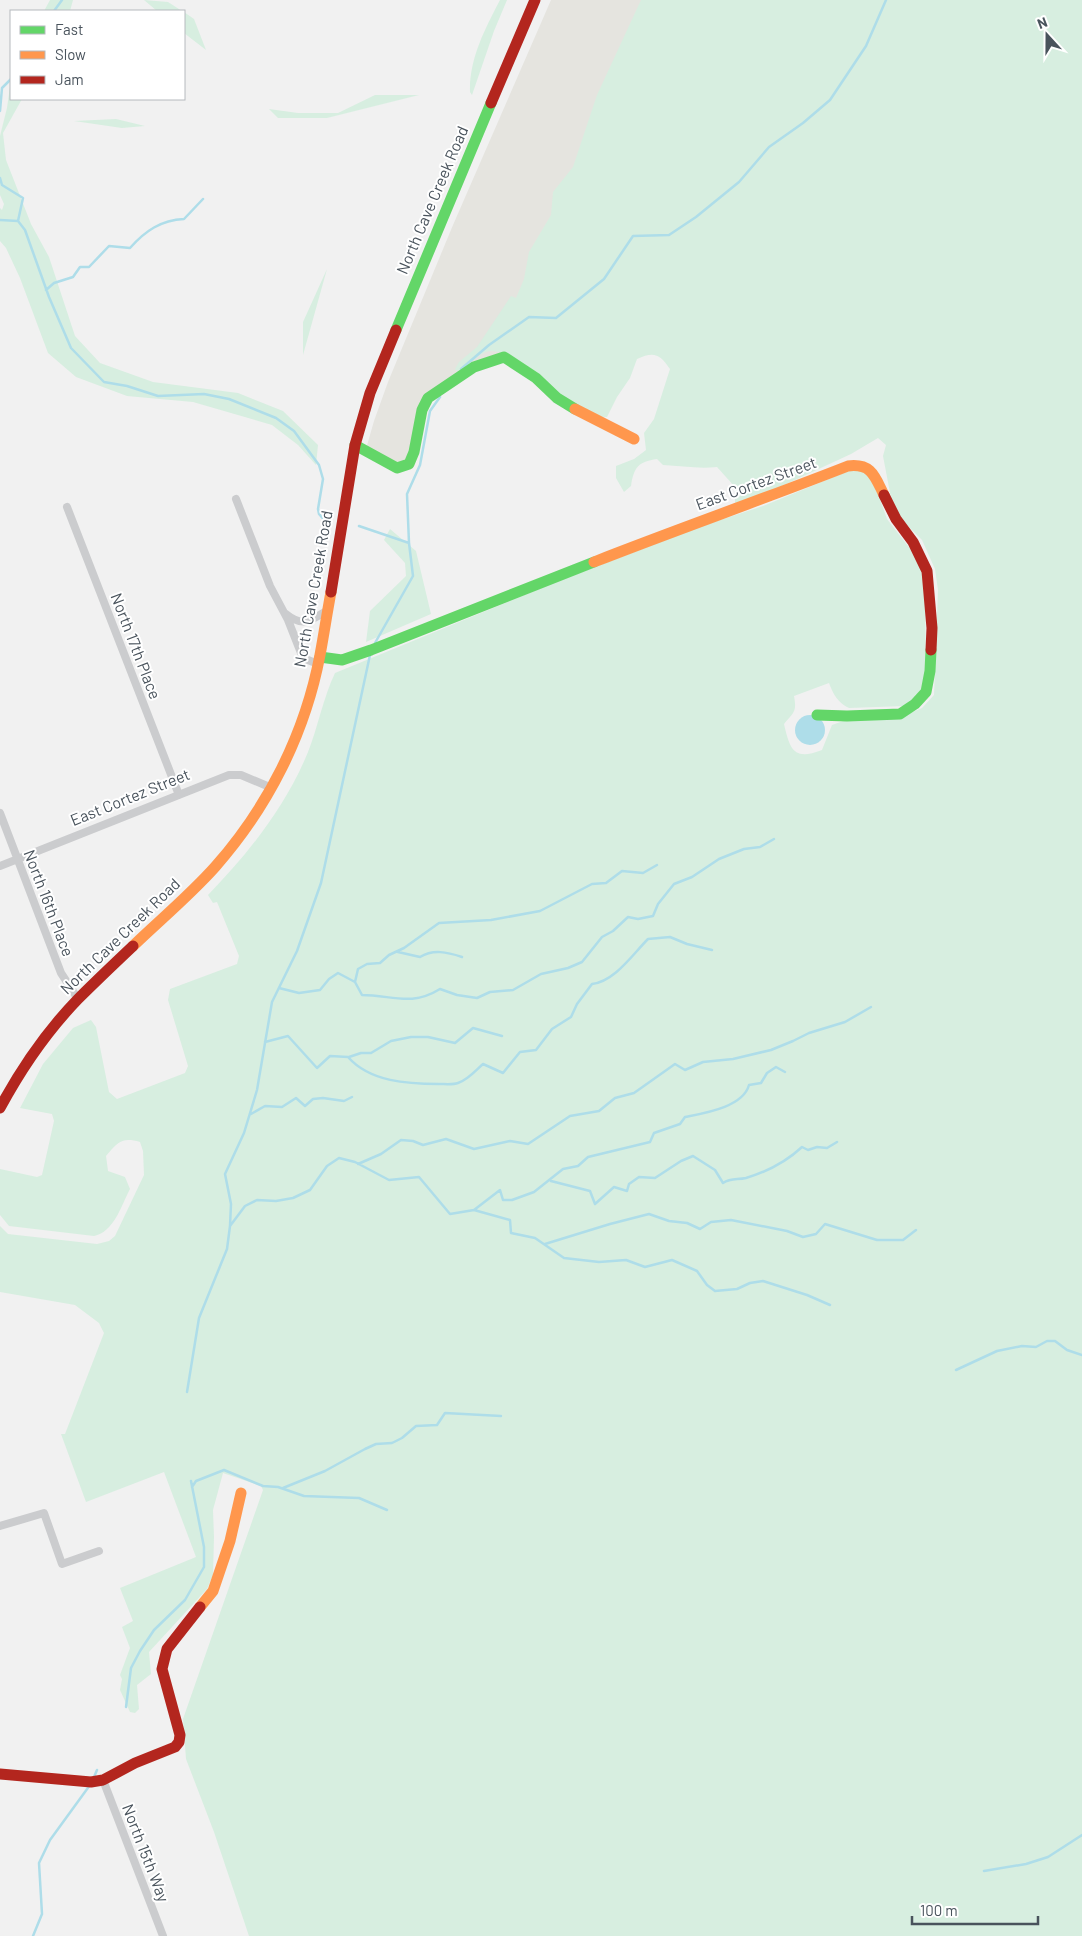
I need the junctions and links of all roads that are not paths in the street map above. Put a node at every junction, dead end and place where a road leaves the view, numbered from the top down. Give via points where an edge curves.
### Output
1 (535, 0) edge
2 (634, 439) dead end
3 (354, 445) junction
4 (236, 499) dead end
5 (67, 507) dead end
6 (328, 610) junction
7 (285, 613) junction
8 (319, 660) junction
9 (817, 715) dead end
10 (272, 788) junction
11 (179, 795) junction
12 (0, 813) edge
13 (17, 859) junction
14 (0, 866) edge
15 (78, 999) junction
16 (0, 1108) edge
17 (241, 1492) dead end
18 (0, 1526) edge
19 (99, 1551) dead end
20 (0, 1774) edge
21 (102, 1780) junction
22 (163, 1936) edge

1 - 3 street, North Cave Creek Road via 378,372
2 - 3 street via 557,398 536,378 504,357 474,367 428,398 408,464 398,468
3 - 6 street, North Cave Creek Road
4 - 7 street via 270,586
5 - 11 street, North 17th Place
6 - 7 street via 302,622
6 - 8 street, North Cave Creek Road
7 - 8 street via 303,658
8 - 9 street, East Cortez Street via 342,660 371,650 680,528 858,464 874,474 896,519 928,571 932,628 930,671 926,692 900,714
8 - 10 street, North Cave Creek Road via 294,743
10 - 11 street, East Cortez Street via 234,774
10 - 15 street, North Cave Creek Road via 240,837 214,868
11 - 13 street, East Cortez Street
12 - 13 street, North 16th Place
13 - 14 street, East Cortez Street
13 - 15 street, North 16th Place via 61,972
15 - 16 street, North Cave Creek Road via 32,1054
17 - 21 street via 230,1541 213,1591 167,1649 162,1669 180,1735 179,1742 175,1747
18 - 19 street via 44,1513 62,1564
20 - 21 street via 91,1782
21 - 22 street, North 15th Way

